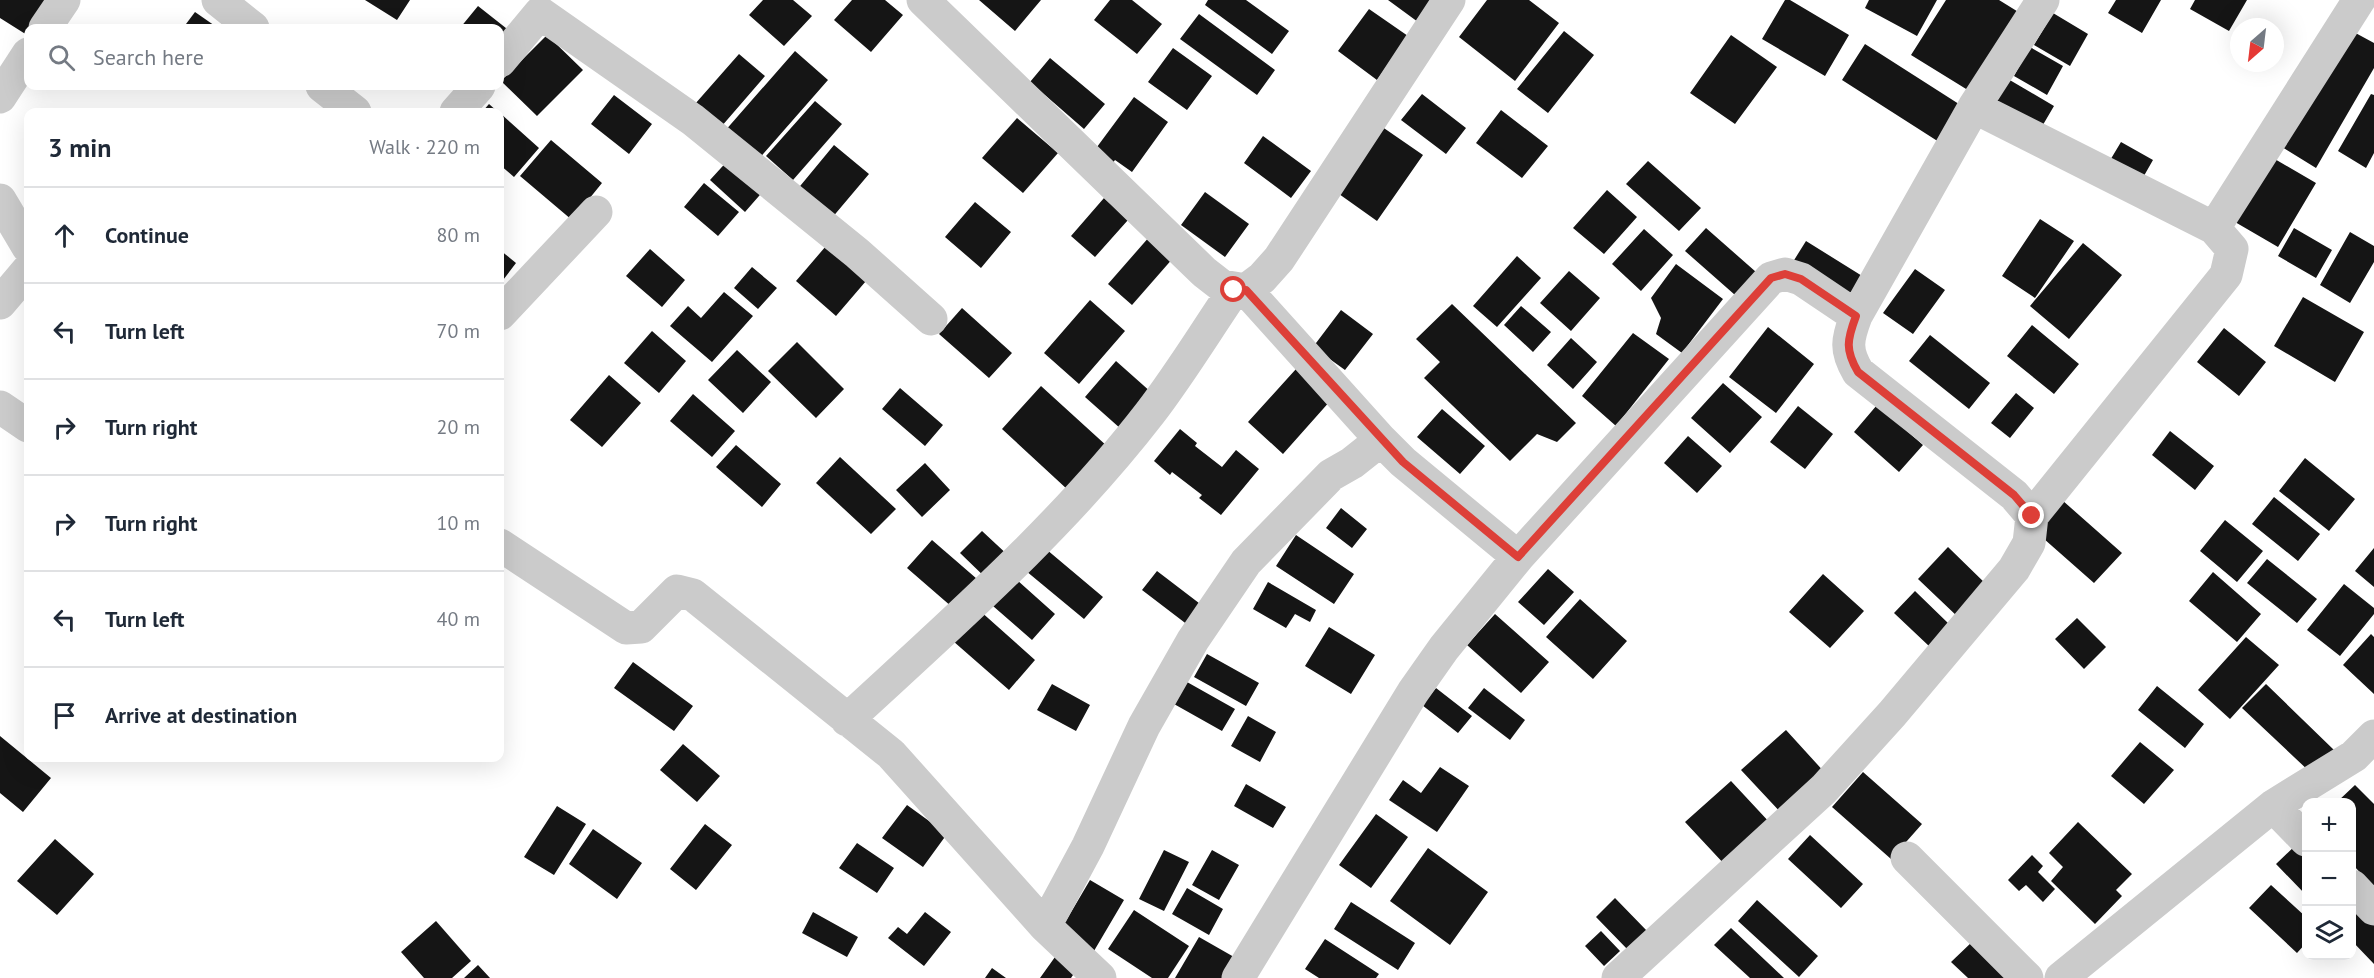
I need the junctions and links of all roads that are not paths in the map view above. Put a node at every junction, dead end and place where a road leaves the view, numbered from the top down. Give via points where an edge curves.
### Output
1 (64, 0) edge
2 (218, 0) edge
3 (923, 0) edge
4 (1449, 0) edge
5 (2043, 0) edge
6 (2359, 0) edge
7 (537, 4) edge
8 (48, 24) edge
9 (248, 24) edge
10 (504, 55) edge
11 (24, 60) edge
12 (327, 90) edge
13 (475, 90) edge
14 (0, 97) edge
15 (1974, 106) junction
16 (350, 108) edge
17 (460, 108) edge
18 (0, 200) edge
19 (596, 212) dead end
20 (2214, 228) junction
21 (24, 240) edge
22 (24, 275) edge
23 (1240, 290) junction
24 (0, 303) edge
25 (504, 310) edge
26 (1856, 316) junction
27 (931, 319) dead end
28 (0, 407) edge
29 (24, 423) edge
30 (1381, 440) junction
31 (2032, 516) junction
32 (504, 549) edge
33 (1518, 557) junction
34 (847, 720) junction
35 (2374, 736) edge
36 (2273, 806) junction
37 (2302, 835) edge
38 (1907, 858) dead end
39 (2356, 890) edge
40 (2374, 909) edge
41 (1045, 926) junction
42 (1100, 978) edge
43 (1238, 978) edge
44 (1618, 978) edge
45 (2027, 978) edge
46 (2061, 978) edge

1 - 8 street
2 - 9 street
3 - 23 street via 1203,272 1222,286
4 - 23 street via 1279,259 1262,278
5 - 15 street
6 - 20 street
7 - 10 street
7 - 27 street via 693,120 857,253
11 - 14 street
12 - 16 street
13 - 17 street
15 - 20 street
15 - 26 street
18 - 21 street
19 - 25 street
20 - 31 street via 2232,249 2226,275
22 - 24 street
23 - 30 street
23 - 34 street via 1150,413 1071,506 962,615
26 - 31 street via 1849,335 1849,356 1858,372 2014,495
26 - 33 street via 1801,279 1785,274 1771,278
28 - 29 street
30 - 33 street
30 - 41 street via 1331,475 1246,562 1193,640 1144,726 1088,846
31 - 44 street via 2029,543 2014,568 1892,714 1824,789
32 - 34 street via 626,628 641,627 676,591 693,595
33 - 43 street via 1413,692
34 - 41 street via 891,754
35 - 36 street via 2354,756
36 - 37 street
36 - 46 street
38 - 45 street
39 - 40 street
41 - 42 street

